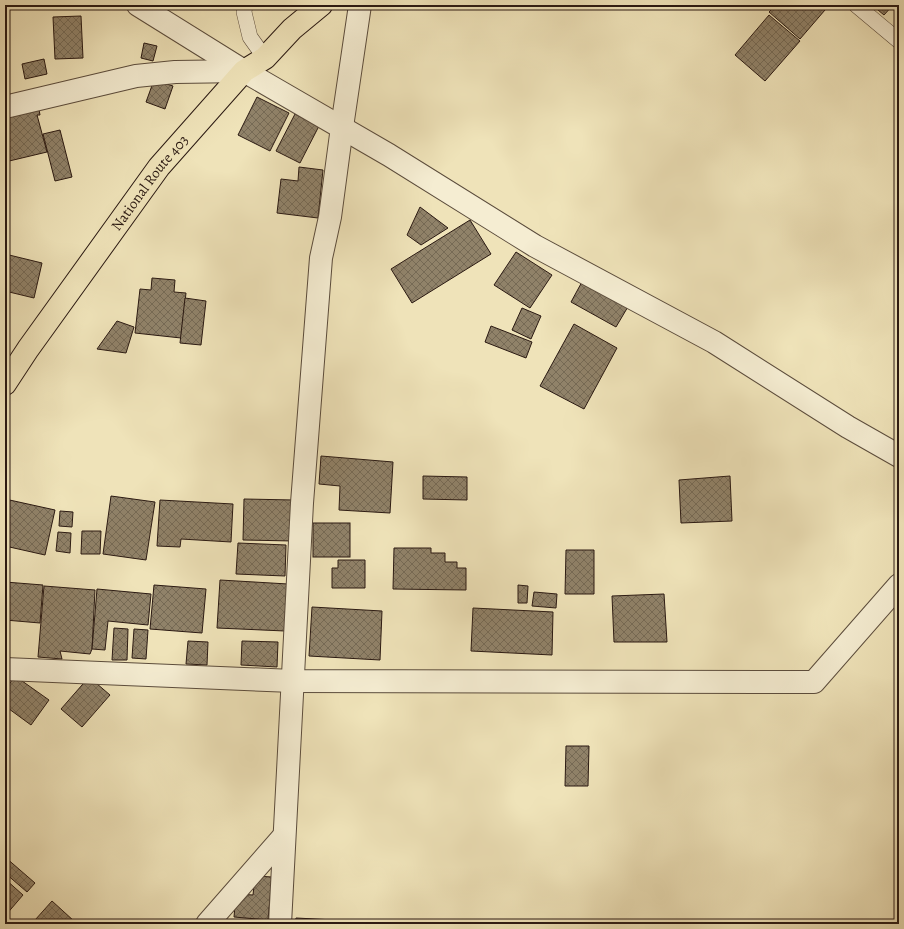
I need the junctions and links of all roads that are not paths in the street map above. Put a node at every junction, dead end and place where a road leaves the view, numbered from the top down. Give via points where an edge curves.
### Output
1 (138, 5) edge
2 (245, 5) edge
3 (321, 5) edge
4 (360, 5) edge
5 (856, 5) edge
6 (899, 41) edge
7 (265, 58) junction
8 (244, 71) junction
9 (5, 107) edge
10 (342, 128) junction
11 (5, 384) edge
12 (899, 456) edge
13 (899, 585) edge
14 (5, 669) edge
15 (293, 681) junction
16 (284, 836) junction
17 (207, 924) edge
18 (280, 924) edge

1 - 8 street
2 - 7 lane via 244,12 250,37
3 - 7 highway, National Route 403 via 292,29
4 - 10 street
5 - 6 lane
7 - 8 highway, National Route 403
8 - 9 street via 175,72 136,76
8 - 10 street
8 - 11 highway, National Route 403 via 159,167 28,348
10 - 12 street via 535,246 714,342 848,427
10 - 15 street via 321,266 302,503
13 - 15 street via 814,682
14 - 15 street
15 - 16 street
16 - 17 street
16 - 18 street

